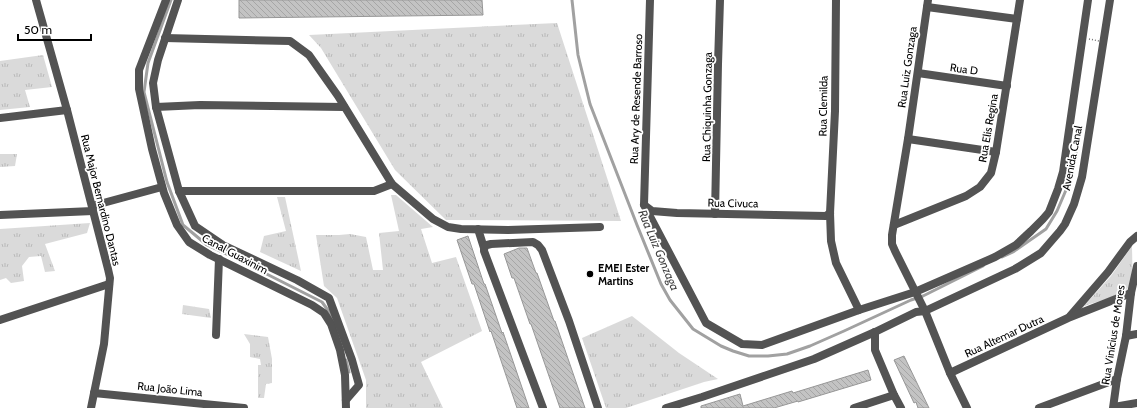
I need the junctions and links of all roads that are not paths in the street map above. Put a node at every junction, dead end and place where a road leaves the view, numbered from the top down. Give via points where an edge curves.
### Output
1 (36, 0) edge
2 (166, 0) edge
3 (178, 0) edge
4 (650, 0) edge
5 (720, 0) edge
6 (836, 0) edge
7 (1020, 0) edge
8 (1088, 0) edge
9 (1110, 0) edge
10 (928, 3) edge
11 (1017, 19) junction
12 (165, 38) junction
13 (918, 73) junction
14 (1007, 86) junction
15 (156, 107) junction
16 (344, 108) junction
17 (68, 110) junction
18 (0, 118) edge
19 (908, 139) junction
20 (996, 152) junction
21 (392, 184) junction
22 (162, 187) junction
23 (179, 191) junction
24 (644, 202) junction
25 (92, 209) junction
26 (830, 213) junction
27 (715, 214) junction
28 (0, 215) edge
29 (894, 225) junction
30 (600, 227) dead end
31 (478, 229) junction
32 (536, 229) junction
33 (1137, 236) edge
34 (538, 245) junction
35 (484, 248) junction
36 (219, 259) junction
37 (1137, 266) edge
38 (109, 284) junction
39 (1131, 293) junction
40 (916, 294) junction
41 (924, 309) junction
42 (859, 310) junction
43 (1068, 318) junction
44 (0, 320) edge
45 (875, 332) junction
46 (1137, 334) edge
47 (216, 335) dead end
48 (1126, 336) junction
49 (950, 373) junction
50 (1117, 379) junction
51 (94, 393) junction
52 (894, 395) junction
53 (1137, 403) edge
54 (346, 404) edge
55 (182, 405) edge
56 (190, 405) edge
57 (1113, 407) edge
58 (91, 408) edge
59 (244, 408) edge
60 (543, 408) edge
61 (598, 408) edge
62 (666, 408) edge
63 (854, 408) edge
64 (901, 408) edge
65 (967, 408) edge
66 (1039, 408) edge

1 - 17 street, Rua Major Bernardino Dantas
2 - 22 street, Canal Guaxinim via 139,70 139,89
3 - 12 street
4 - 24 street, Rua Ary de Resende Barroso
5 - 27 street, Rua Chiquinha Gonzaga
6 - 26 street, Rua Clemilda via 835,112
7 - 11 street, Rua Elis Regina
8 - 40 street, Avenida Canal via 1062,172 1049,212 1016,245
9 - 41 street, Avenida Canal via 1082,177 1063,228 1041,253 1015,269
10 - 11 street
10 - 13 street, Rua Luiz Gonzaga
11 - 14 street, Rua Elis Regina
12 - 15 street via 153,83
12 - 16 street via 290,41 309,55
13 - 14 street, Rua D
13 - 19 street, Rua Luiz Gonzaga
14 - 20 street, Rua Elis Regina
15 - 16 street via 200,105
15 - 23 street
16 - 21 street
17 - 18 street
17 - 25 street, Rua Major Bernardino Dantas
19 - 20 street
19 - 29 street, Rua Luiz Gonzaga
20 - 29 street, Rua Elis Regina via 991,173 980,187 966,196
21 - 23 street via 374,190
21 - 31 street via 433,219 448,227
22 - 25 street
22 - 36 street, Canal Guaxinim via 177,225 189,242
23 - 54 street via 195,226 223,245 329,298 359,385
24 - 27 street, Rua Civuca via 652,211
24 - 42 street, Avenida Canal via 706,323 742,344 762,345
25 - 28 street
25 - 38 street, Rua Major Bernardino Dantas via 108,269
26 - 27 street, Rua Civuca via 826,216
26 - 42 street, Rua Clemilda via 831,241 836,263
29 - 40 street, Rua Luiz Gonzaga via 892,244
30 - 32 street
31 - 32 street
31 - 35 street
32 - 34 street
33 - 43 street, Rua Altemar Dutra
34 - 35 street via 533,242 491,244
34 - 61 street via 569,321
35 - 60 street
36 - 47 street
36 - 54 street, Canal Guaxinim via 324,313 331,324 340,350 345,374
37 - 39 street, Rua Vinícius de Mores
38 - 44 street
38 - 51 street, Rua Major Bernardino Dantas via 104,344
39 - 43 street, Rua Altemar Dutra
39 - 48 street, Rua Vinícius de Mores
40 - 41 street, Rua Luiz Gonzaga
40 - 42 street, Avenida Canal
41 - 45 street, Avenida Canal
41 - 49 street, Rua Luiz Gonzaga
43 - 49 street, Rua Altemar Dutra
45 - 52 street via 875,350
45 - 62 street, Avenida Canal via 814,359
46 - 48 street
48 - 50 street, Rua Vinícius de Mores
49 - 65 street, Rua Luiz Gonzaga
50 - 57 street, Rua Vinícius de Mores
50 - 66 street
51 - 55 street, Rua João Lima
51 - 58 street, Rua Major Bernardino Dantas
52 - 63 street
52 - 64 street
53 - 57 street
55 - 56 street, Rua João Lima
56 - 59 street, Rua João Lima

